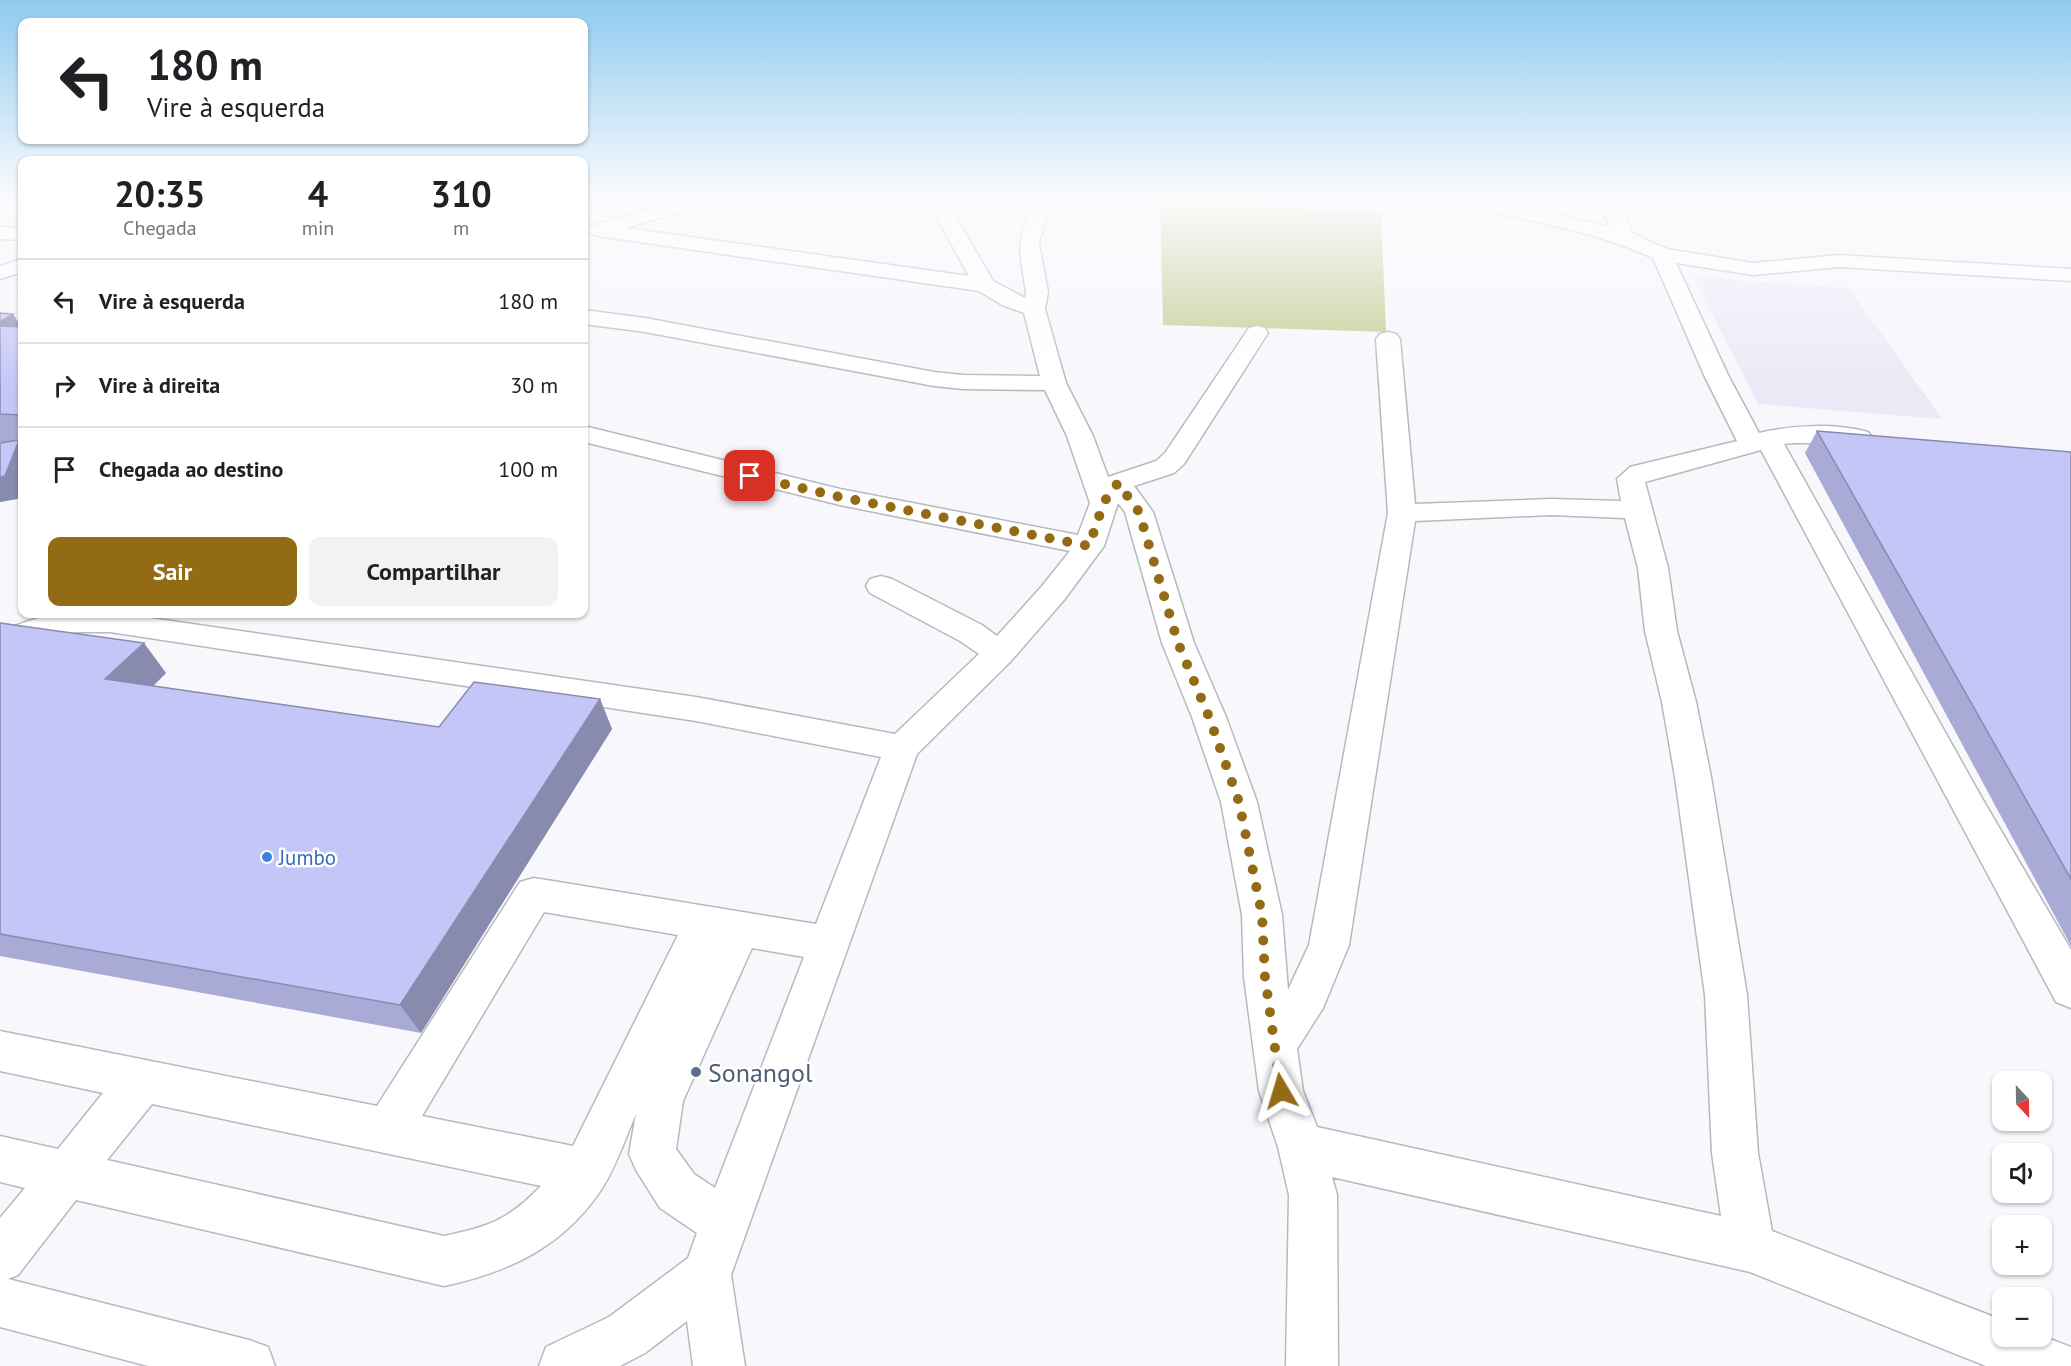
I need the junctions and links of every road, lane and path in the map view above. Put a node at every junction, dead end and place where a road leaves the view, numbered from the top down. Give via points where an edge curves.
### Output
1 (809, 262) edge
2 (972, 262) edge
3 (1032, 262) edge
4 (1665, 262) edge
5 (1714, 262) edge
6 (1832, 262) edge
7 (1854, 262) edge
8 (1990, 262) edge
9 (1999, 269) junction
10 (2032, 272) junction
11 (2071, 275) edge
12 (985, 285) junction
13 (2071, 288) edge
14 (1034, 309) junction
15 (588, 318) edge
16 (1257, 333) dead end
17 (1388, 339) dead end
18 (1054, 383) junction
19 (588, 435) edge
20 (1886, 440) edge
21 (1759, 441) junction
22 (1111, 493) junction
23 (1637, 510) junction
24 (1402, 513) junction
25 (1089, 546) junction
26 (881, 586) dead end
27 (114, 618) edge
28 (0, 647) edge
29 (1000, 653) junction
30 (902, 748) junction
31 (722, 926) junction
32 (829, 944) junction
33 (2071, 989) edge
34 (1275, 1045) junction
35 (0, 1051) edge
36 (141, 1082) junction
37 (388, 1130) junction
38 (1301, 1147) junction
39 (0, 1159) edge
40 (585, 1172) junction
41 (66, 1174) junction
42 (725, 1223) junction
43 (1750, 1247) junction
44 (0, 1257) edge
45 (706, 1275) junction
46 (0, 1302) edge
47 (249, 1366) edge
48 (565, 1366) edge
49 (719, 1366) edge
50 (1312, 1366) edge
51 (2052, 1366) edge

1 - 12 street
2 - 12 street
3 - 14 street via 1037,292
4 - 21 street via 1716,375
5 - 6 street via 1762,269
7 - 9 street
8 - 9 street
9 - 10 street
10 - 11 street
10 - 13 street
12 - 14 street
14 - 18 street
15 - 18 street via 934,379
16 - 22 street via 1175,458 1165,467
17 - 24 street
18 - 22 street
19 - 25 street via 840,497
20 - 21 street via 1817,434
21 - 23 street via 1640,473 1631,479
21 - 33 street
22 - 25 street
22 - 34 street via 1139,512 1178,643 1239,802 1262,915 1265,977
23 - 24 street via 1551,507
23 - 43 street via 1653,568 1661,631 1679,702 1726,996 1735,1153
24 - 34 street via 1329,945 1308,995
25 - 29 street
26 - 29 street via 971,633
27 - 28 street via 58,622
27 - 30 street via 696,709
29 - 30 street
30 - 32 street
31 - 32 street
31 - 37 street via 534,894
31 - 40 street
31 - 42 street via 662,1100 652,1154 677,1191
32 - 42 street
34 - 38 street via 1281,1091
35 - 36 street
36 - 37 street
36 - 41 street
37 - 40 street
38 - 43 street
38 - 50 street via 1313,1195
39 - 41 street
40 - 41 street via 559,1205 525,1233 486,1252 444,1261
41 - 44 street
42 - 45 street
43 - 51 street
45 - 48 street via 627,1335
45 - 49 street
46 - 47 street

